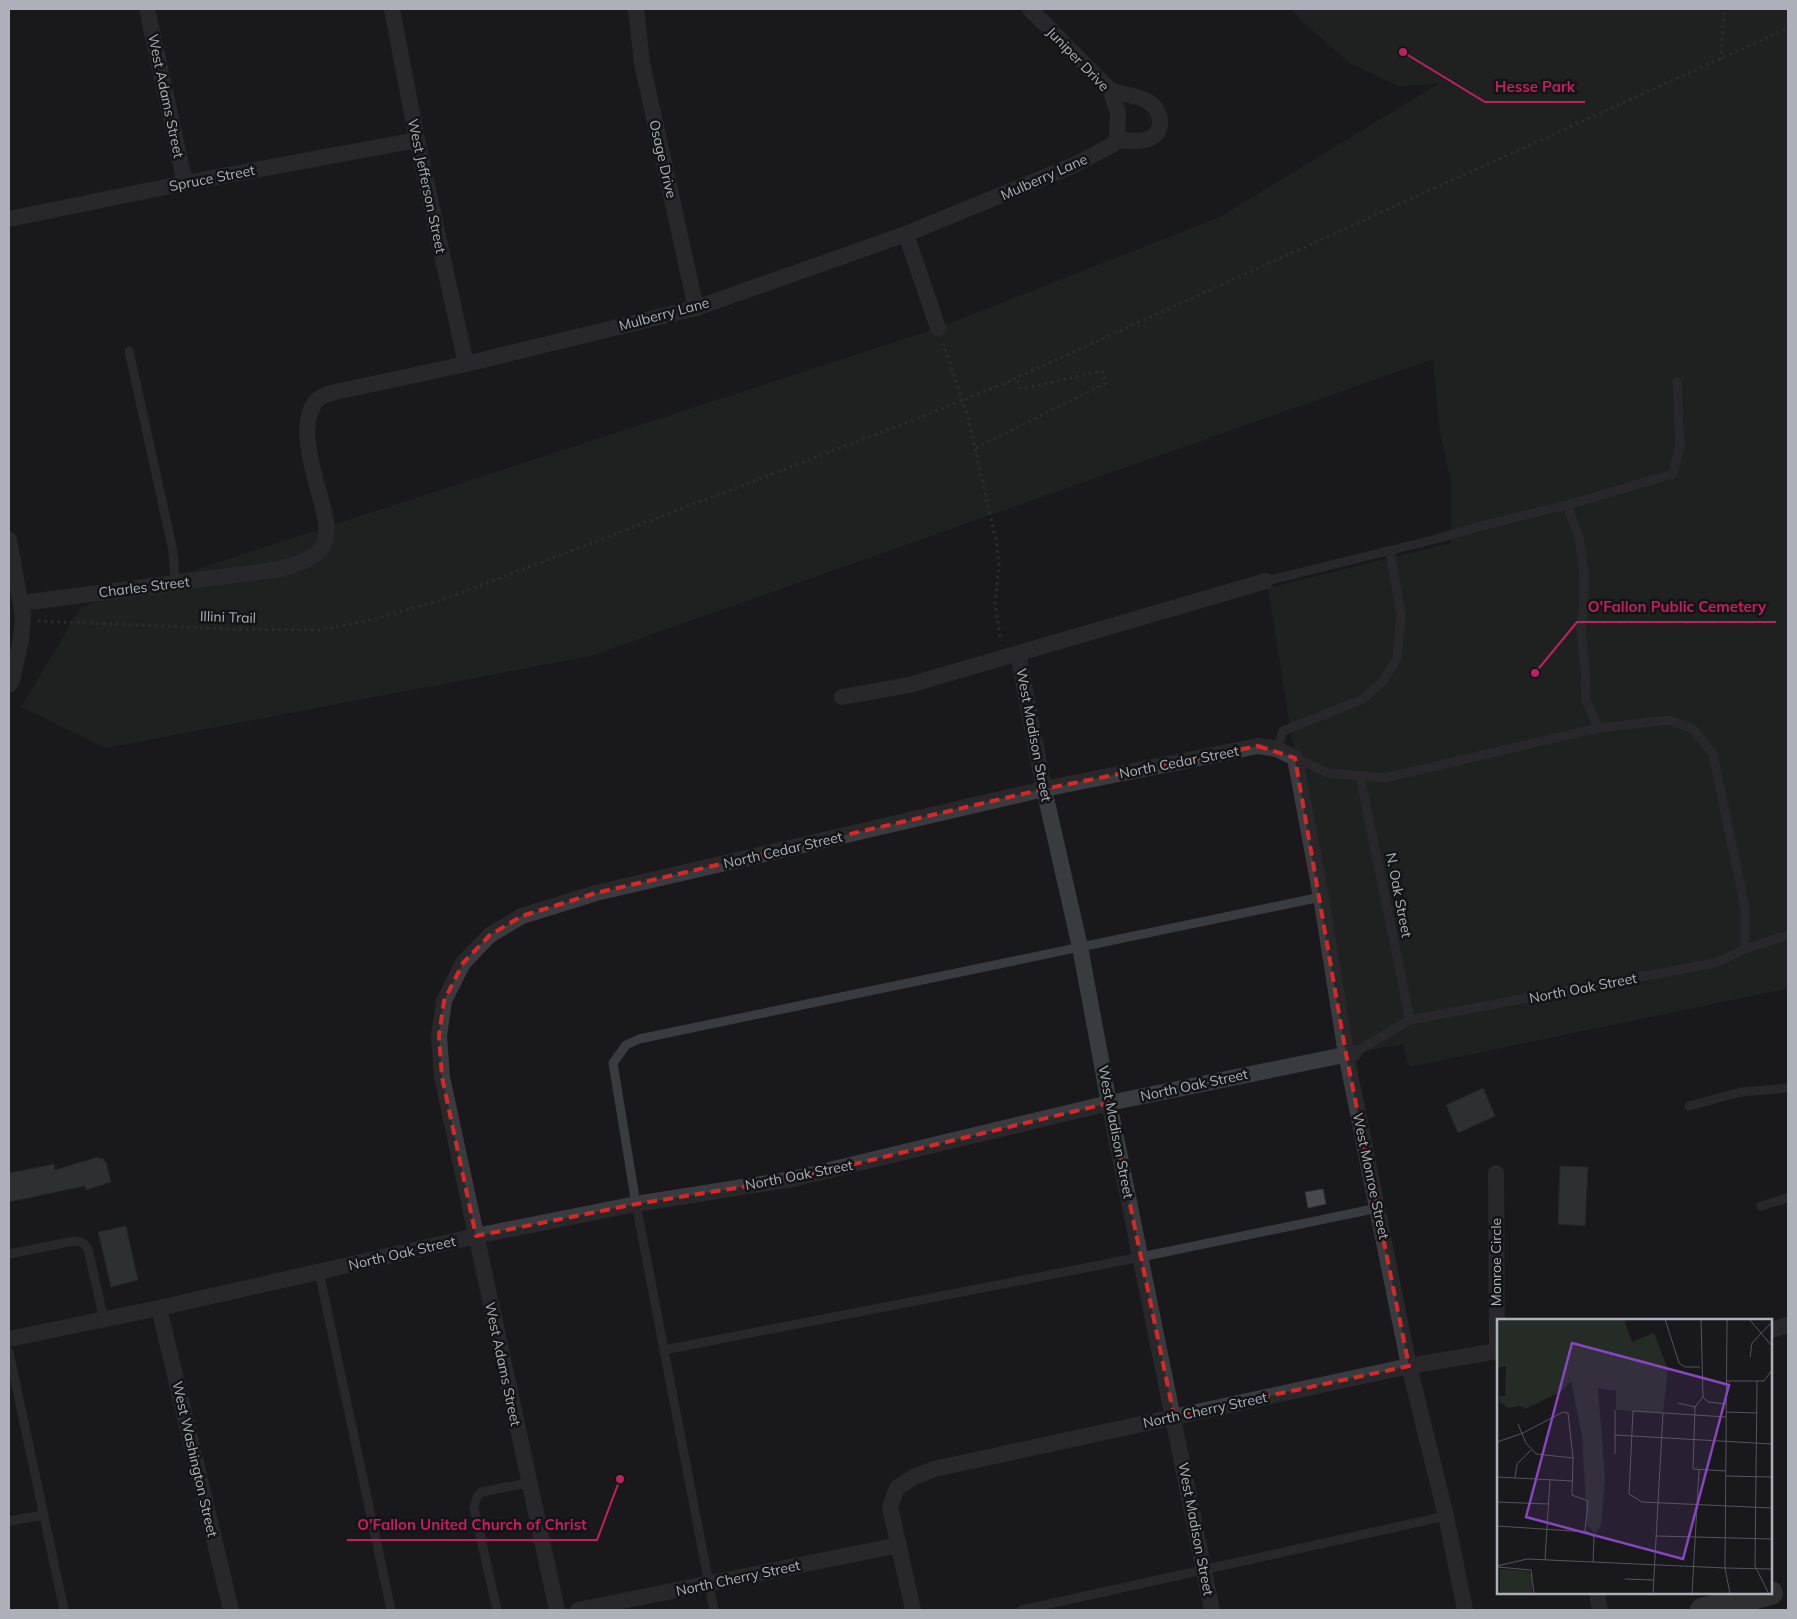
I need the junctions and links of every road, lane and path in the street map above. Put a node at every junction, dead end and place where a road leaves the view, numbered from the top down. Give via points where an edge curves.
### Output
1 (147, 9) edge
2 (392, 9) edge
3 (636, 9) edge
4 (1030, 9) edge
5 (1724, 9) edge
6 (1788, 28) edge
7 (1721, 60) junction
8 (1111, 91) junction
9 (417, 140) junction
10 (1116, 140) junction
11 (185, 183) junction
12 (9, 219) edge
13 (906, 234) junction
14 (696, 308) junction
15 (938, 328) joint
16 (128, 351) dead end
17 (466, 364) junction
18 (1016, 378) junction
19 (1678, 382) dead end
20 (976, 448) junction
21 (1567, 506) junction
22 (327, 525) joint
23 (9, 540) edge
24 (1390, 550) junction
25 (1266, 581) joint
26 (175, 583) junction
27 (22, 609) junction
28 (1012, 656) junction
29 (9, 684) edge
30 (842, 698) dead end
31 (1598, 728) junction
32 (1277, 749) junction
33 (1295, 758) junction
34 (1360, 776) junction
35 (1044, 789) junction
36 (1321, 897) junction
37 (1788, 935) edge
38 (1080, 947) junction
39 (1745, 949) junction
40 (1410, 1020) junction
41 (1350, 1053) junction
42 (1788, 1088) edge
43 (1109, 1103) junction
44 (1689, 1106) dead end
45 (450, 1117) joint
46 (1496, 1173) dead end
47 (1788, 1198) edge
48 (636, 1204) junction
49 (1761, 1206) dead end
50 (1378, 1208) junction
51 (476, 1236) junction
52 (9, 1254) edge
53 (1141, 1257) junction
54 (319, 1272) junction
55 (159, 1308) junction
56 (1498, 1319) edge
57 (104, 1320) junction
58 (1788, 1325) edge
59 (1772, 1330) edge
60 (9, 1339) edge
61 (664, 1350) junction
62 (1497, 1351) edge
63 (9, 1352) edge
64 (1409, 1366) junction
65 (1174, 1416) junction
66 (528, 1482) junction
67 (44, 1515) junction
68 (1446, 1516) junction
69 (9, 1521) edge
70 (898, 1545) junction
71 (1203, 1570) junction
72 (709, 1584) junction
73 (1788, 1588) edge
74 (1772, 1593) edge
75 (1597, 1594) edge
76 (1767, 1594) edge
77 (64, 1610) edge
78 (231, 1610) edge
79 (391, 1610) edge
80 (497, 1610) edge
81 (557, 1610) edge
82 (578, 1610) edge
83 (714, 1610) edge
84 (913, 1610) edge
85 (1022, 1610) edge
86 (1212, 1610) edge
87 (1465, 1610) edge
88 (1600, 1610) edge
89 (1702, 1610) edge

1 - 11 street, West Adams Street
2 - 9 street, West Jefferson Street
3 - 14 street, Osage Drive via 642,62
4 - 8 street, Juniper Drive
5 - 7 path
6 - 7 path, Illini Trail
7 - 18 path, Illini Trail
8 - 10 street, Juniper Drive via 1118,114
8 - 10 street via 1148,101 1159,113 1161,122 1156,134 1147,140
9 - 11 street, Spruce Street
9 - 17 street, West Jefferson Street
10 - 13 street, Mulberry Lane via 1074,166
11 - 12 street, Spruce Street
13 - 14 street, Mulberry Lane
13 - 15 street
14 - 17 street, Mulberry Lane
15 - 20 path
16 - 26 lane via 173,551
17 - 22 street, Mulberry Lane via 331,393 318,400 310,413 307,430
18 - 20 path via 1022,389 1102,371 1106,383
18 - 27 path, Illini Trail via 445,599 375,619 320,630 234,629 39,621
19 - 21 lane via 1680,445 1673,474
20 - 28 path via 997,546 996,617
21 - 24 lane
21 - 31 lane via 1579,537 1584,572 1581,629 1586,700
22 - 26 street, Charles Street via 324,542 313,556 299,563 281,569
23 - 27 street
24 - 25 lane
24 - 32 lane via 1401,615 1397,659 1383,681 1363,699 1283,731
25 - 28 street
26 - 27 street, Charles Street
27 - 29 street via 21,640
28 - 30 street via 909,685
28 - 35 street, West Madison Street
31 - 34 lane via 1384,778
31 - 39 lane via 1670,720 1693,729 1713,754 1745,908
32 - 33 street
32 - 35 street, North Cedar Street via 1258,746
33 - 34 lane via 1328,773
33 - 36 street, West Monroe Street
34 - 40 lane, N. Oak Street
35 - 38 street, West Madison Street
35 - 45 street, North Cedar Street via 596,893 522,916 490,935 463,963 444,1001 439,1036 442,1077
36 - 38 lane
36 - 41 street, West Monroe Street
37 - 39 lane, North Oak Street
38 - 43 street, West Madison Street
38 - 48 lane via 639,1039 626,1045 613,1063
39 - 40 lane, North Oak Street via 1714,963
40 - 41 lane, North Oak Street
41 - 43 street, North Oak Street
41 - 50 street, West Monroe Street
42 - 44 lane via 1742,1092
43 - 48 street, North Oak Street via 792,1179
43 - 53 street, West Madison Street
45 - 51 street, West Adams Street
46 - 56 street, Monroe Circle
47 - 49 lane
48 - 51 street, North Oak Street
48 - 61 lane
50 - 53 lane
50 - 64 street, West Monroe Street
51 - 54 street, North Oak Street
51 - 66 street, West Adams Street
52 - 57 lane via 74,1241 85,1244
53 - 61 lane
53 - 65 street, West Madison Street
54 - 55 street, North Oak Street
54 - 79 lane
55 - 57 street, North Oak Street
55 - 78 street, West Washington Street
57 - 60 street, North Oak Street
58 - 59 street
61 - 72 lane
62 - 64 street, North Cherry Street
63 - 67 lane
64 - 65 street, North Cherry Street
64 - 68 street, West Monroe Street
65 - 70 street, North Cherry Street via 934,1469 914,1477 897,1488 890,1507
65 - 71 street, West Madison Street
66 - 80 lane via 481,1492 474,1508
66 - 81 street, West Adams Street
67 - 69 lane
67 - 77 lane
68 - 71 lane
68 - 87 street, West Monroe Street
70 - 72 street, North Cherry Street
70 - 84 street
71 - 85 lane
71 - 86 street, West Madison Street
72 - 82 street, North Cherry Street
72 - 83 lane
73 - 74 main road
75 - 88 street
76 - 89 main road

